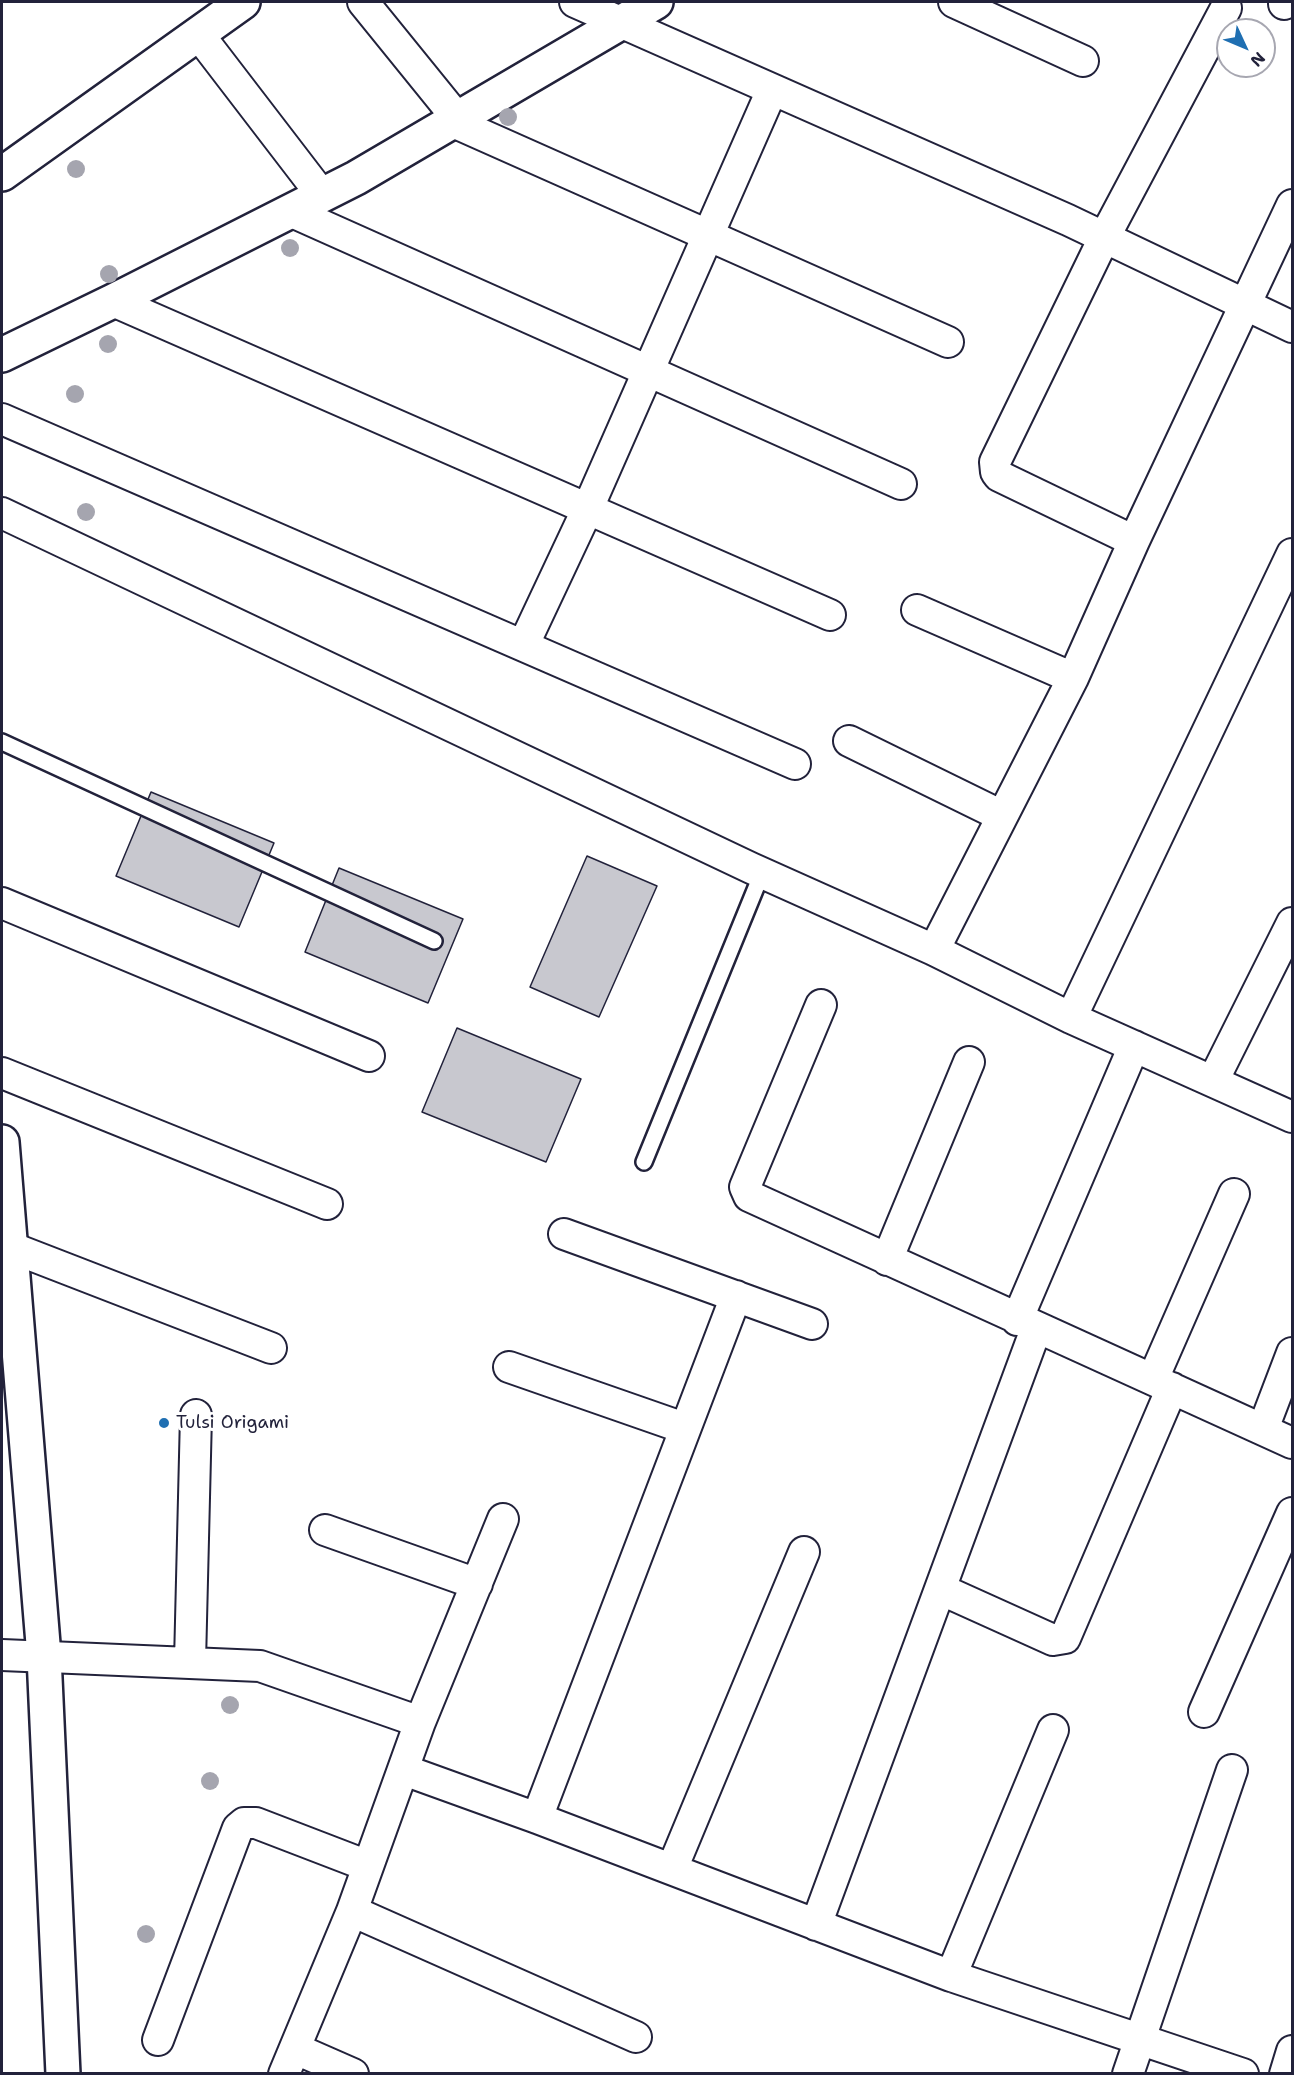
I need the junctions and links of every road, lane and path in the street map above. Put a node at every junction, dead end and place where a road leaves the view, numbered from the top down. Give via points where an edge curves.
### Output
1 (363, 2) edge
2 (574, 2) edge
3 (656, 2) edge
4 (954, 2) edge
5 (238, 3) edge
6 (1226, 8) dead end
7 (620, 22) junction
8 (199, 35) junction
9 (1083, 61) dead end
10 (772, 90) junction
11 (454, 119) junction
12 (2, 174) edge
13 (321, 194) junction
14 (1293, 205) edge
15 (290, 211) junction
16 (708, 235) junction
17 (1104, 238) junction
18 (113, 301) junction
19 (1245, 306) junction
20 (1293, 327) edge
21 (948, 342) dead end
22 (2, 355) edge
23 (647, 370) junction
24 (2, 419) edge
25 (901, 484) dead end
26 (588, 508) junction
27 (2, 513) edge
28 (1134, 541) junction
29 (1293, 554) edge
30 (917, 610) dead end
31 (830, 615) dead end
32 (524, 644) junction
33 (1073, 678) junction
34 (849, 741) dead end
35 (2, 742) edge
36 (795, 764) dead end
37 (1002, 816) junction
38 (762, 873) junction
39 (2, 903) edge
40 (434, 941) dead end
41 (1289, 941) edge
42 (934, 950) junction
43 (821, 1005) dead end
44 (1071, 1018) junction
45 (1134, 1046) junction
46 (369, 1056) dead end
47 (969, 1062) dead end
48 (2, 1073) edge
49 (1213, 1081) junction
50 (1293, 1117) edge
51 (2, 1142) edge
52 (644, 1162) dead end
53 (1234, 1194) dead end
54 (327, 1204) dead end
55 (564, 1234) dead end
56 (10, 1247) junction
57 (887, 1260) junction
58 (736, 1296) junction
59 (812, 1324) dead end
60 (1027, 1324) junction
61 (271, 1348) dead end
62 (1293, 1353) edge
63 (509, 1366) dead end
64 (1163, 1384) junction
65 (196, 1415) dead end
66 (684, 1428) junction
67 (1263, 1429) junction
68 (1293, 1443) edge
69 (1293, 1513) edge
70 (503, 1519) dead end
71 (325, 1530) dead end
72 (804, 1552) dead end
73 (477, 1584) junction
74 (940, 1589) junction
75 (2, 1655) edge
76 (44, 1656) junction
77 (190, 1662) junction
78 (1204, 1712) dead end
79 (420, 1722) junction
80 (1053, 1730) dead end
81 (404, 1770) junction
82 (1232, 1770) dead end
83 (537, 1818) junction
84 (368, 1866) junction
85 (672, 1869) junction
86 (352, 1911) junction
87 (816, 1925) junction
88 (951, 1976) junction
89 (636, 2037) dead end
90 (1139, 2039) junction
91 (158, 2040) dead end
92 (1293, 2051) edge
93 (290, 2061) edge
94 (63, 2073) edge
95 (353, 2073) edge
96 (1128, 2073) edge
97 (1243, 2073) edge
98 (1285, 2073) edge

1 - 11 street
2 - 7 street
3 - 7 street
4 - 9 street
5 - 8 street
6 - 17 street
7 - 10 street
7 - 11 street
8 - 12 street
8 - 13 street
10 - 16 street
10 - 17 street
11 - 13 street via 356,178
11 - 16 street
13 - 15 street
14 - 19 street
15 - 18 street
15 - 23 street
16 - 21 street
16 - 23 street
17 - 19 street
17 - 28 street via 995,468 999,476
18 - 22 street
18 - 26 street
19 - 20 street
19 - 28 street
23 - 25 street
23 - 26 street
24 - 32 street
26 - 31 street
26 - 32 street
27 - 38 street
28 - 33 street
29 - 44 street
30 - 33 street
32 - 36 street
33 - 37 street
34 - 37 street
35 - 40 lane
37 - 42 street
38 - 42 street
38 - 52 lane
39 - 46 street
41 - 49 street
42 - 44 street
43 - 57 street via 746,1192
44 - 45 street
45 - 49 street
45 - 60 street
47 - 57 street
48 - 54 street
49 - 50 street
51 - 56 street
53 - 64 street
55 - 58 street
56 - 61 street
56 - 76 street
57 - 60 street
58 - 59 street
58 - 66 street
60 - 64 street
60 - 74 street
62 - 67 street
63 - 66 street
64 - 67 street
64 - 74 street via 1065,1638 1053,1640
65 - 77 street
66 - 83 street
67 - 68 street
69 - 78 street
70 - 73 street
71 - 73 street
72 - 85 street
73 - 79 street
74 - 87 street
75 - 76 street
76 - 77 street
76 - 94 street
77 - 79 street via 260,1666
79 - 81 street
80 - 88 street
81 - 83 street
81 - 84 street
82 - 90 street
83 - 85 street
84 - 86 street
84 - 91 street via 256,1823 244,1823 238,1828
85 - 87 street
86 - 89 street
86 - 93 street
87 - 88 street
88 - 90 street
90 - 96 street
90 - 97 street
92 - 98 street
93 - 95 street

